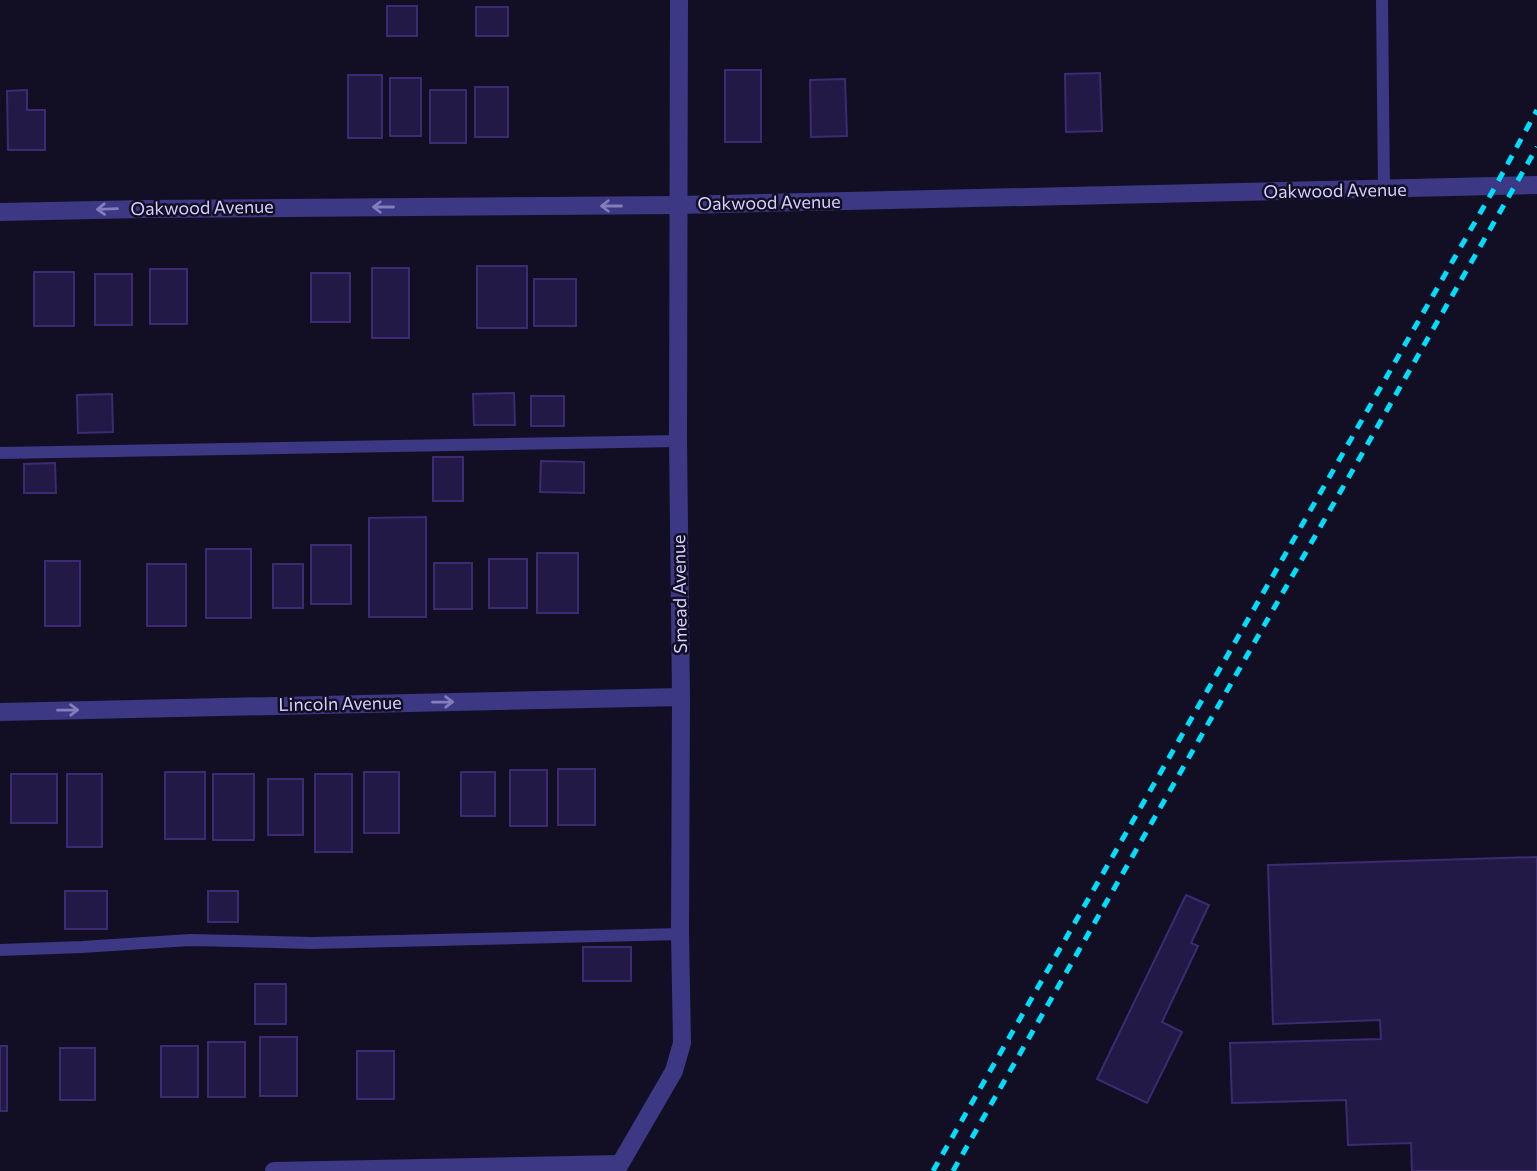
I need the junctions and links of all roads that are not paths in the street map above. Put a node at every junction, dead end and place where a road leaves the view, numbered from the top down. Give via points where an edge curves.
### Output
1 (678, 0) edge
2 (1382, 0) edge
3 (1537, 185) edge
4 (1384, 190) junction
5 (679, 205) junction
6 (0, 212) edge
7 (678, 441) junction
8 (0, 453) edge
9 (681, 697) junction
10 (0, 712) edge
11 (680, 934) junction
12 (0, 950) edge
13 (617, 1168) edge
14 (274, 1171) edge

1 - 5 street, Smead Avenue
2 - 4 lane
3 - 4 street, Oakwood Avenue
4 - 5 street, Oakwood Avenue
5 -> 6 street, Oakwood Avenue
5 - 7 street, Smead Avenue
7 - 8 lane
7 - 9 street, Smead Avenue
10 -> 9 street, Lincoln Avenue
9 - 11 street, Smead Avenue
11 - 12 lane via 312,943 190,940
11 - 13 street, Smead Avenue via 682,1043 674,1071
13 - 14 street

